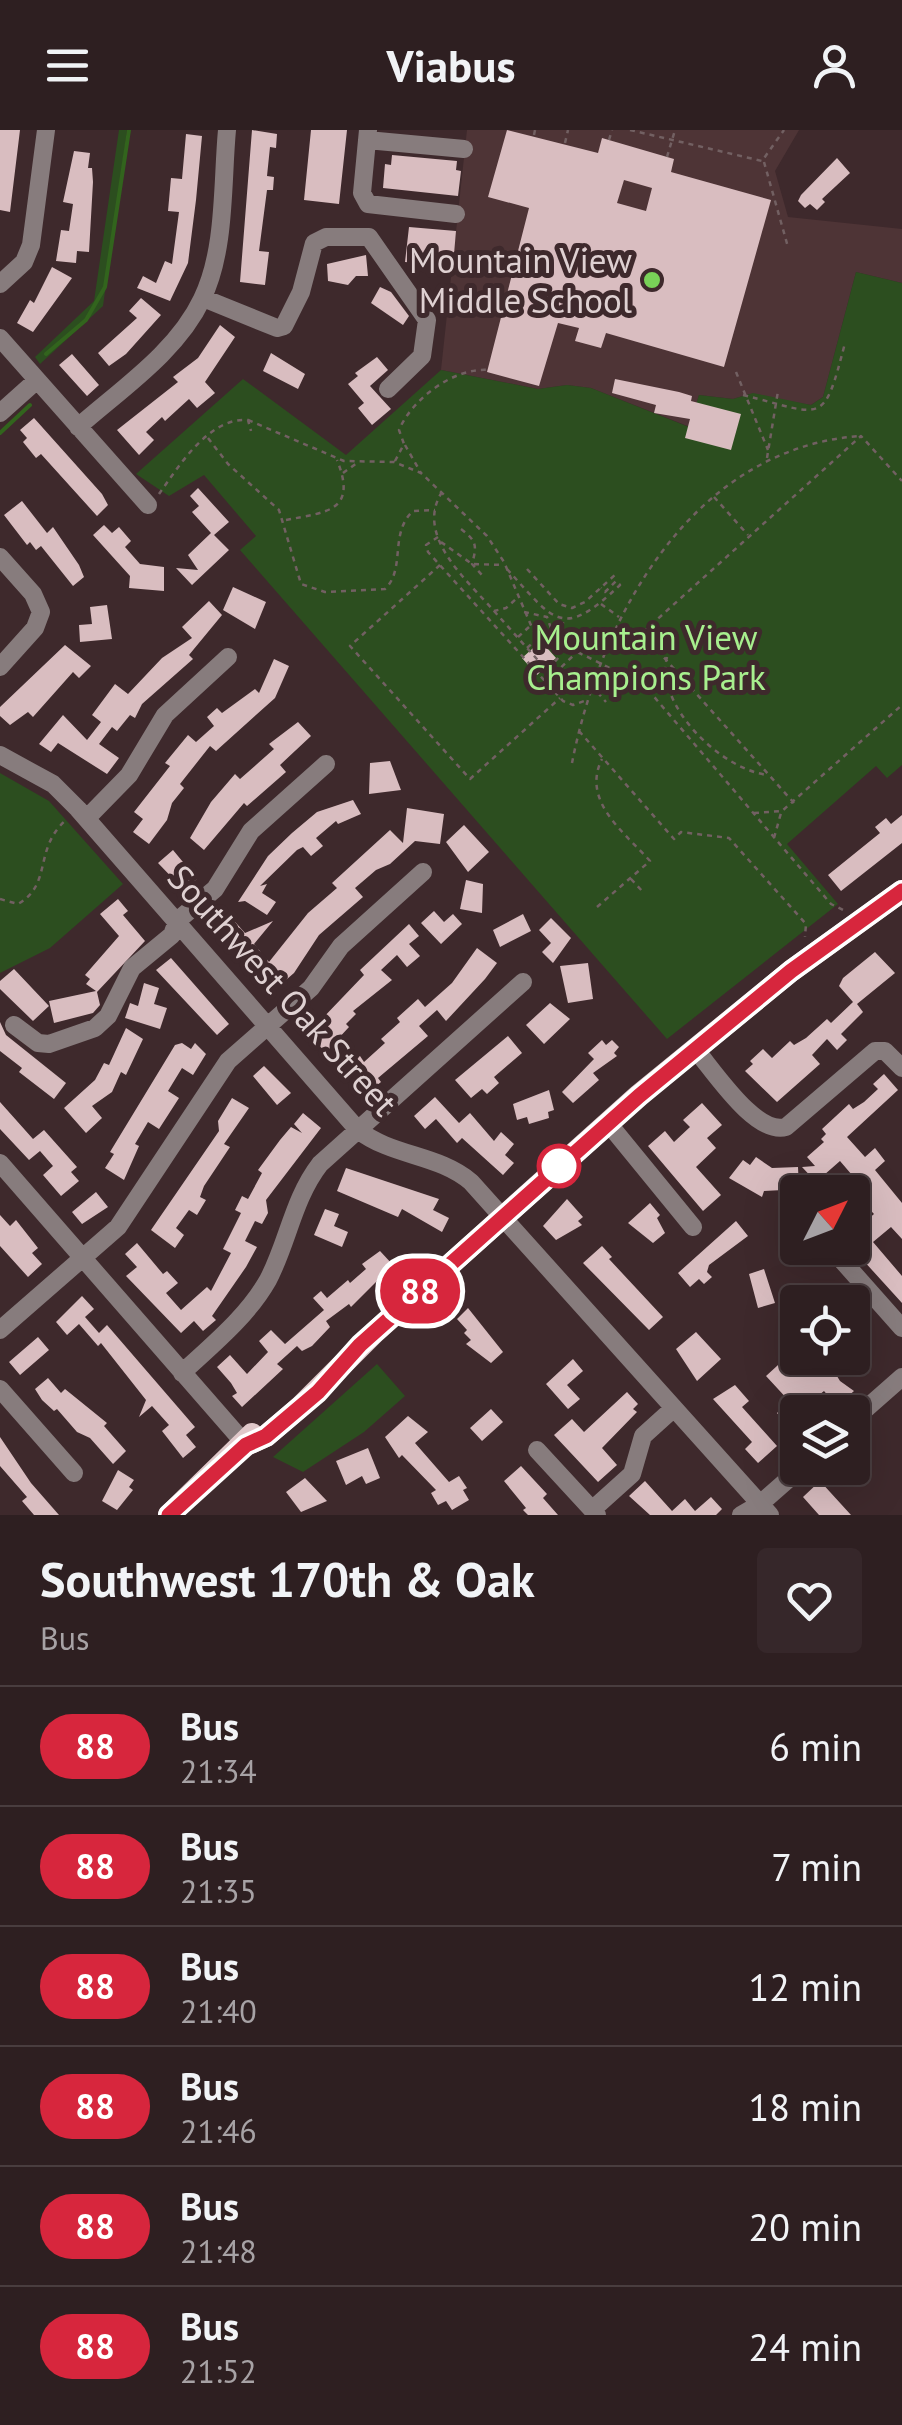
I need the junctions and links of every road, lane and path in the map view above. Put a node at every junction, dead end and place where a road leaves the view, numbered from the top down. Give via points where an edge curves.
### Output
1 (46, 130) edge
2 (227, 130) edge
3 (568, 130) edge
4 (612, 130) edge
5 (630, 130) edge
6 (675, 130) edge
7 (784, 130) edge
8 (368, 135) edge
9 (609, 140) dead end
10 (672, 141) junction
11 (564, 144) dead end
12 (464, 149) dead end
13 (668, 157) dead end
14 (764, 160) junction
15 (456, 214) dead end
16 (788, 247) dead end
17 (0, 284) edge
18 (203, 298) junction
19 (0, 338) edge
20 (845, 343) dead end
21 (489, 370) dead end
22 (736, 372) dead end
23 (37, 380) junction
24 (388, 390) dead end
25 (778, 391) dead end
26 (743, 396) junction
27 (776, 402) junction
28 (827, 404) junction
29 (833, 406) dead end
30 (0, 413) edge
31 (248, 420) junction
32 (78, 426) junction
33 (251, 431) dead end
34 (861, 436) junction
35 (208, 438) junction
36 (404, 444) junction
37 (768, 450) junction
38 (336, 458) junction
39 (767, 458) junction
40 (394, 462) junction
41 (357, 463) junction
42 (421, 473) junction
43 (342, 474) junction
44 (900, 480) edge
45 (893, 483) dead end
46 (442, 492) junction
47 (713, 496) junction
48 (148, 505) joint
49 (435, 510) junction
50 (285, 521) junction
51 (461, 529) dead end
52 (749, 536) junction
53 (472, 538) junction
54 (439, 539) junction
55 (466, 544) dead end
56 (0, 556) edge
57 (471, 564) junction
58 (440, 565) junction
59 (506, 566) junction
60 (527, 568) dead end
61 (460, 572) junction
62 (616, 574) dead end
63 (482, 575) dead end
64 (602, 588) junction
65 (517, 598) junction
66 (601, 604) junction
67 (569, 608) junction
68 (494, 610) junction
69 (522, 613) junction
70 (549, 615) junction
71 (620, 618) junction
72 (563, 619) junction
73 (569, 620) junction
74 (530, 626) junction
75 (540, 636) junction
76 (518, 638) junction
77 (556, 644) junction
78 (562, 647) junction
79 (527, 648) junction
80 (575, 654) junction
81 (228, 657) dead end
82 (666, 658) junction
83 (599, 664) junction
84 (0, 666) edge
85 (547, 670) junction
86 (591, 685) junction
87 (560, 698) junction
88 (588, 698) junction
89 (606, 702) dead end
90 (414, 704) dead end
91 (902, 705) edge
92 (408, 710) junction
93 (578, 730) junction
94 (699, 734) junction
95 (692, 740) junction
96 (0, 755) edge
97 (603, 758) junction
98 (572, 763) dead end
99 (326, 764) dead end
100 (770, 776) junction
101 (794, 802) junction
102 (782, 812) junction
103 (82, 813) junction
104 (752, 814) junction
105 (716, 836) junction
106 (774, 838) junction
107 (716, 842) dead end
108 (423, 872) dead end
109 (630, 878) junction
110 (902, 891) edge
111 (642, 892) dead end
112 (0, 899) edge
113 (597, 907) dead end
114 (846, 909) dead end
115 (177, 921) junction
116 (805, 938) dead end
117 (523, 982) dead end
118 (14, 1025) dead end
119 (266, 1026) junction
120 (695, 1049) junction
121 (902, 1068) edge
122 (608, 1122) junction
123 (358, 1130) junction
124 (0, 1163) edge
125 (503, 1216) junction
126 (692, 1227) dead end
127 (83, 1258) junction
128 (845, 1265) edge
129 (902, 1328) edge
130 (0, 1330) edge
131 (182, 1373) junction
132 (902, 1377) edge
133 (0, 1389) edge
134 (870, 1405) edge
135 (674, 1408) junction
136 (246, 1445) junction
137 (537, 1450) dead end
138 (74, 1474) dead end
139 (786, 1485) edge
140 (765, 1510) edge
141 (594, 1513) edge
142 (168, 1515) edge
143 (740, 1515) edge

1 - 17 street via 31,244 24,262
2 - 18 street via 215,254
3 - 11 path
4 - 9 path
5 - 10 path
6 - 10 path
7 - 14 path
8 - 12 street
8 - 15 street via 362,193 368,204
10 - 13 path
10 - 14 path
14 - 16 path
18 - 24 street via 284,326 314,243 370,237 427,320 422,356
18 - 32 street via 164,351
19 - 23 street
20 - 28 path
21 - 36 path via 456,378 418,402 399,430
22 - 26 path
23 - 30 street
23 - 32 street
25 - 27 path
26 - 27 path
26 - 37 path
27 - 28 path via 815,412
27 - 37 path
28 - 29 path
31 - 33 path
31 - 35 path via 225,423
31 - 38 path
32 - 48 street
34 - 39 path via 812,442
34 - 44 path
34 - 52 path
35 - 48 path
35 - 50 path
36 - 40 path
36 - 42 path
37 - 39 path
38 - 41 path
38 - 43 path
39 - 47 path
40 - 41 path
40 - 42 path
41 - 43 path
42 - 46 path
43 - 50 path via 343,493 333,510
44 - 45 path
46 - 49 path
46 - 59 path via 471,517
47 - 52 path
47 - 71 path via 672,538
49 - 50 path via 407,516 392,583 382,590 325,592 301,584
49 - 54 path
51 - 53 path
52 - 82 path via 642,634
53 - 55 path
53 - 57 path via 477,550
54 - 57 path
54 - 58 path via 426,548
54 - 61 path
56 - 84 street via 41,612
57 - 59 path
57 - 61 path
57 - 63 path
58 - 87 path
58 - 92 path via 350,646
59 - 65 path
59 - 70 path
60 - 67 path
61 - 68 path
62 - 64 path
64 - 66 path via 620,585
64 - 67 path
65 - 68 path
65 - 69 path
66 - 71 path
66 - 73 path
67 - 73 path
68 - 76 path
69 - 70 path
69 - 74 path
70 - 72 path
70 - 77 path
71 - 83 path
72 - 73 path
72 - 78 path
74 - 75 path
74 - 76 path
75 - 77 path
75 - 79 path
76 - 79 path
77 - 78 path
78 - 80 path
78 - 85 path
79 - 85 path
80 - 83 path
80 - 85 path via 552,676
81 - 103 street via 165,715 129,775
82 - 94 path via 670,691
82 - 100 path
83 - 86 path
83 - 95 path via 644,685
86 - 88 path
86 - 89 path
87 - 88 path via 573,706
87 - 92 path via 470,779
88 - 93 path
90 - 92 path
91 - 101 path
93 - 97 path
93 - 98 path
94 - 95 path
94 - 100 path via 739,766
95 - 104 path
96 - 103 street, Southwest Oak Street via 45,778
97 - 105 path via 674,840 682,832
97 - 109 path via 598,798 650,861
99 - 115 street via 251,831 215,889
100 - 101 path
101 - 102 path
102 - 104 path
102 - 106 path
103 - 112 path via 48,839 34,892 18,904
103 - 115 street, Southwest Oak Street
104 - 106 path
105 - 107 path
105 - 116 path via 732,840 806,924
106 - 114 path via 834,907
108 - 119 street
109 - 111 path
109 - 113 path
110 - 120 main road
115 - 118 street via 172,935 132,968 95,1028 48,1044
115 - 119 street, Southwest Oak Street
117 - 123 street
119 - 123 street, Southwest Oak Street
119 - 127 street via 228,1061 118,1227
120 - 121 street via 758,1122 780,1130 870,1054 885,1049
120 - 122 main road
122 - 125 main road
122 - 126 street
123 - 125 street, Southwest Oak Street via 390,1150 458,1171
123 - 131 street via 305,1183 268,1279 250,1304
124 - 127 street
125 - 135 street, Southwest Oak Street
125 - 136 main road via 345,1359 324,1366 257,1426
127 - 130 street
127 - 131 street
128 - 129 street
131 - 136 street
132 - 134 street
133 - 138 street
135 - 140 street, Southwest Oak Street
135 - 141 street via 643,1436 632,1474
136 - 142 main road
137 - 141 street
139 - 140 street
140 - 143 street

